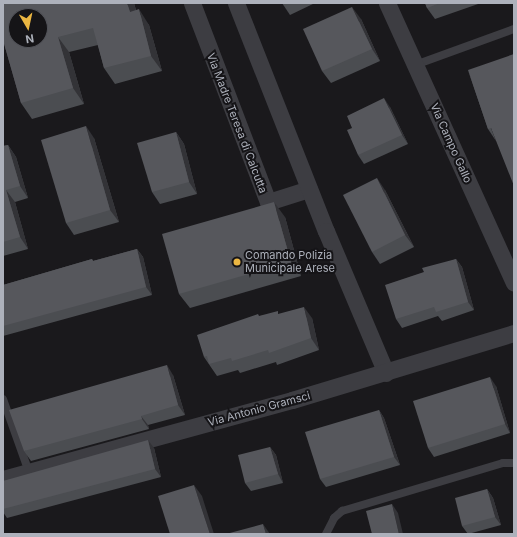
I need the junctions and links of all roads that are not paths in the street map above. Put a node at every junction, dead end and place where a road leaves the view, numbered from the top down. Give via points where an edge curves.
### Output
1 (192, 3) edge
2 (236, 3) edge
3 (387, 3) edge
4 (514, 29) edge
5 (415, 65) junction
6 (309, 189) junction
7 (514, 283) edge
8 (514, 333) edge
9 (386, 373) junction
10 (3, 399) edge
11 (514, 463) edge
12 (29, 472) junction
13 (3, 479) edge
14 (326, 534) edge

1 - 6 street, Via Madre Teresa di Calcutta via 268,202
2 - 6 street
3 - 5 street, Via Campo Gallo
4 - 5 lane
5 - 7 street, Via Campo Gallo
6 - 9 street
8 - 9 street, Via Antonio Gramsci
9 - 12 street, Via Antonio Gramsci
10 - 12 lane
11 - 14 lane via 503,463 342,511 334,518
12 - 13 street, Via Antonio Gramsci

